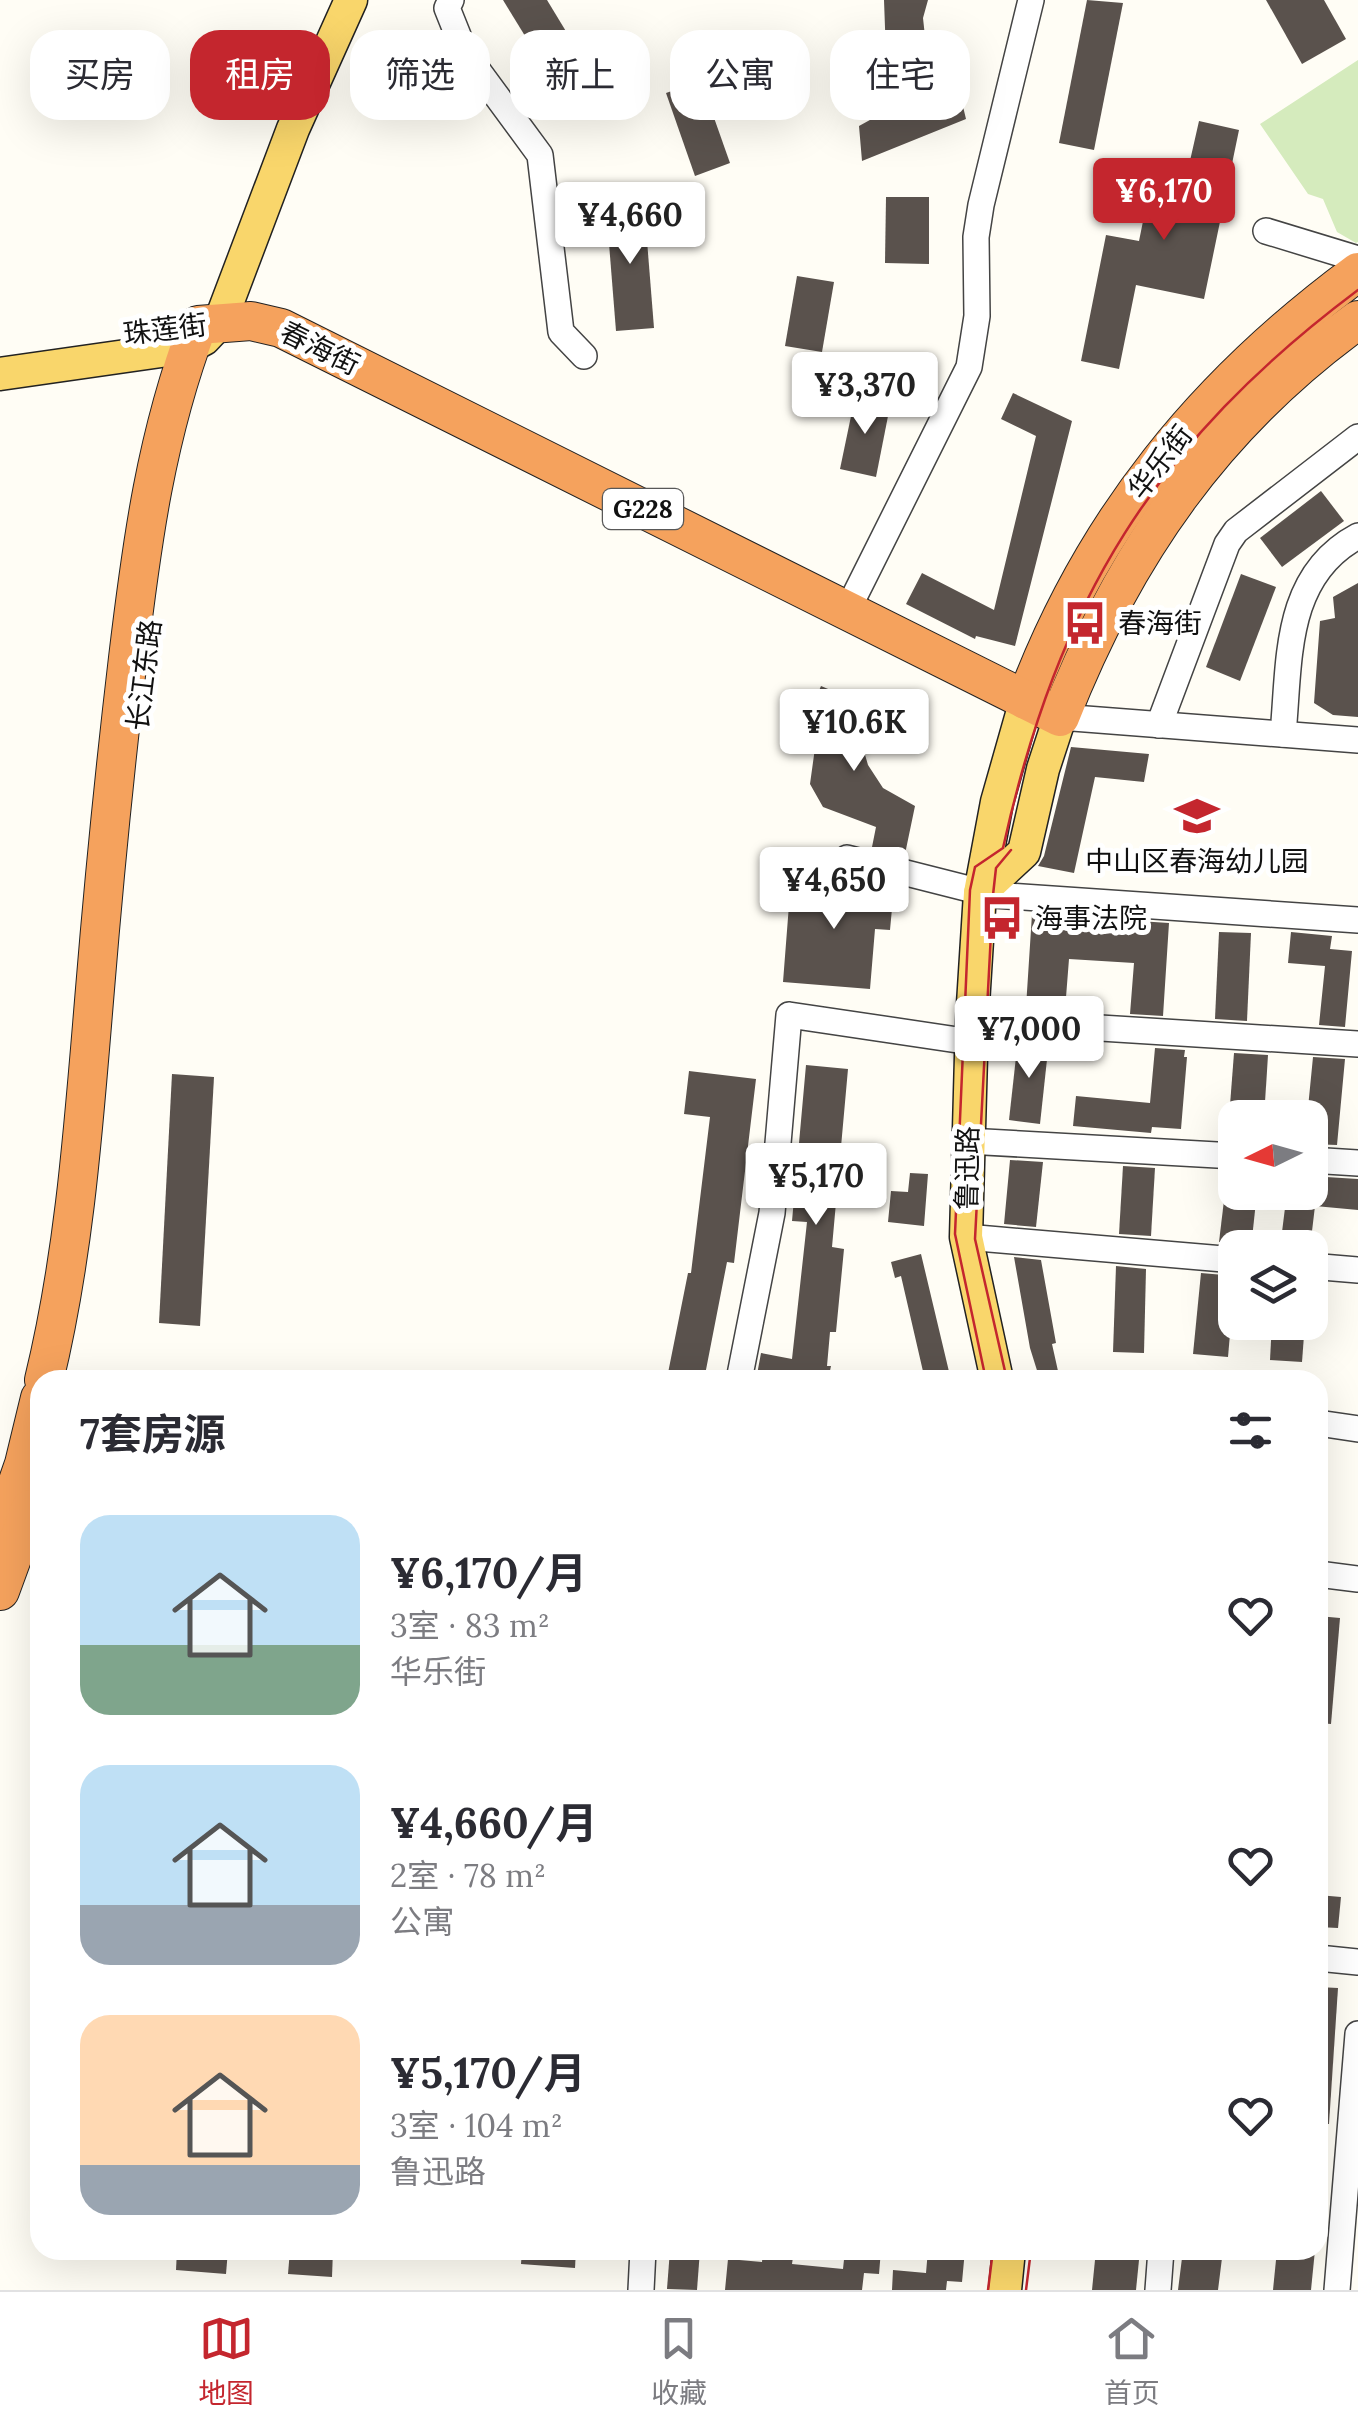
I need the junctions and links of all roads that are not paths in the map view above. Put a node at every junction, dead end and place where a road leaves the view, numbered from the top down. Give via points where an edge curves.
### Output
1 (327, 0) edge
2 (351, 0) edge
3 (452, 0) edge
4 (1031, 0) edge
5 (1266, 230) dead end
6 (1358, 260) edge
7 (1358, 272) edge
8 (1358, 320) edge
9 (202, 331) junction
10 (0, 352) edge
11 (584, 356) dead end
12 (0, 374) edge
13 (1358, 437) edge
14 (1358, 536) edge
15 (847, 611) junction
16 (1026, 700) junction
17 (1060, 717) junction
18 (1159, 725) junction
19 (1283, 734) junction
20 (1358, 740) edge
21 (847, 858) dead end
22 (980, 893) junction
23 (1358, 920) edge
24 (972, 1031) junction
25 (1358, 1044) edge
26 (967, 1141) junction
27 (1218, 1155) edge
28 (1328, 1161) edge
29 (1358, 1162) edge
30 (966, 1237) junction
31 (1218, 1259) edge
32 (1328, 1268) edge
33 (1358, 1270) edge
34 (46, 1370) edge
35 (67, 1370) edge
36 (741, 1370) edge
37 (995, 1370) edge
38 (1328, 1424) edge
39 (1358, 1429) edge
40 (30, 1439) edge
41 (30, 1503) edge
42 (2, 1563) edge
43 (1328, 1575) edge
44 (1358, 1579) edge
45 (1328, 1959) edge
46 (1358, 1962) edge
47 (1358, 2034) edge
48 (1353, 2149) edge
49 (642, 2260) edge
50 (1007, 2260) edge
51 (1160, 2260) edge
52 (640, 2290) edge
53 (1004, 2290) edge
54 (1158, 2290) edge
55 (1337, 2290) edge

1 - 9 main road, 长江东路 via 274,121
2 - 9 main road, 长江东路
3 - 11 street via 447,8 465,53 540,156 560,332
4 - 15 street via 981,204 968,367
5 - 6 street
7 - 16 highway, 华乐街 via 1236,374 1148,474 1089,562
8 - 17 highway, 华乐街 via 1250,412 1178,498 1122,581
9 - 10 main road, 珠莲街
9 - 12 main road, 珠莲街
9 - 15 highway, 春海街 / G228 via 251,322 281,328
9 - 34 highway, 长江东路 via 172,395 147,512 110,807 84,1124
9 - 35 highway, 长江东路 via 165,514 128,810 103,1126
13 - 18 street via 1227,544
14 - 19 street via 1327,557 1293,620
15 - 16 highway, 春海街 / G228
16 - 17 highway, 春海街 / G228
16 - 22 main road, 鲁迅路
17 - 18 street, 春海街
17 - 22 main road via 1024,852
18 - 19 street, 春海街
19 - 20 street, 春海街
21 - 22 street
22 - 23 street
22 - 24 main road, 鲁迅路
24 - 25 street
24 - 26 main road, 鲁迅路
24 - 36 street via 788,1015 772,1213
26 - 27 street
26 - 30 main road, 鲁迅路
28 - 29 street
30 - 31 street
30 - 37 main road, 鲁迅路
32 - 33 street
38 - 39 street
40 - 42 highway
41 - 42 highway
43 - 44 street
45 - 46 street
47 - 48 street
48 - 55 street
49 - 52 street
50 - 53 main road
51 - 54 street

